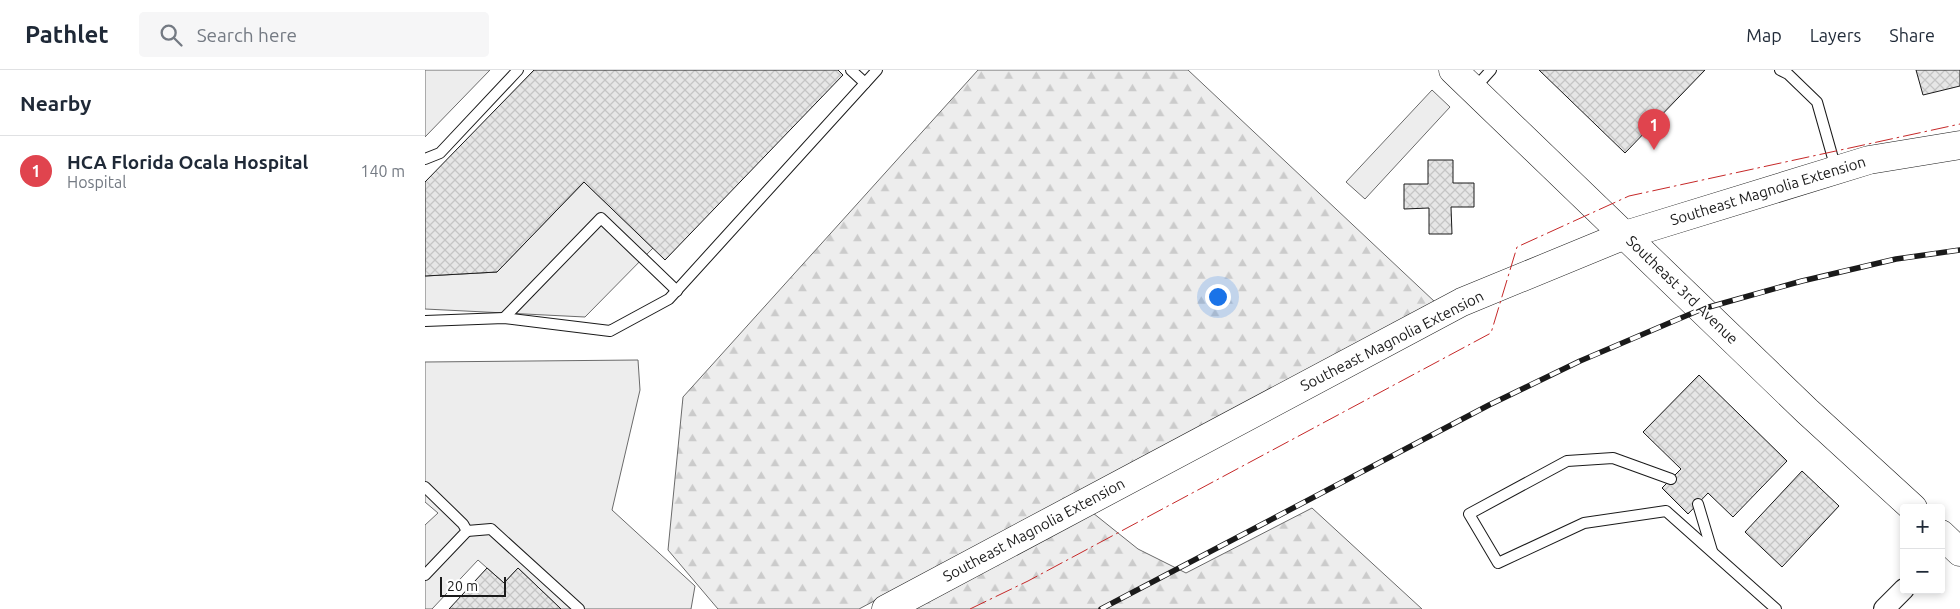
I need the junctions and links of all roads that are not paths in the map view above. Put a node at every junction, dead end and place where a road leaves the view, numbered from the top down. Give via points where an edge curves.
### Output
1 (518, 70) edge
2 (851, 70) edge
3 (877, 70) edge
4 (1453, 70) edge
5 (1780, 70) edge
6 (1482, 80) edge
7 (865, 83) junction
8 (1960, 145) edge
9 (425, 158) edge
10 (1836, 170) junction
11 (1625, 235) junction
12 (677, 291) junction
13 (504, 318) junction
14 (425, 321) edge
15 (1671, 479) dead end
16 (425, 488) edge
17 (1698, 504) dead end
18 (1909, 504) edge
19 (467, 531) junction
20 (1713, 552) junction
21 (425, 575) edge
22 (1900, 592) edge
23 (579, 609) edge
24 (886, 609) edge
25 (1776, 609) edge
26 (1885, 609) edge

1 - 9 lane via 440,153
2 - 7 lane
3 - 7 lane
4 - 6 main road, Southeast 3rd Avenue
5 - 10 lane via 1817,102
6 - 11 main road, Southeast 3rd Avenue
7 - 12 lane
8 - 10 main road, Southeast Magnolia Extension via 1869,160
10 - 11 main road, Southeast Magnolia Extension
11 - 18 main road, Southeast 3rd Avenue
11 - 24 main road, Southeast Magnolia Extension via 1462,302
12 - 13 lane via 669,299 610,331
12 - 13 lane via 601,218
13 - 14 lane
15 - 20 lane via 1613,458 1567,461 1469,514 1498,563 1584,523 1666,511
16 - 19 lane
17 - 20 lane
19 - 21 lane
19 - 23 lane via 491,529
20 - 25 lane
22 - 26 street

